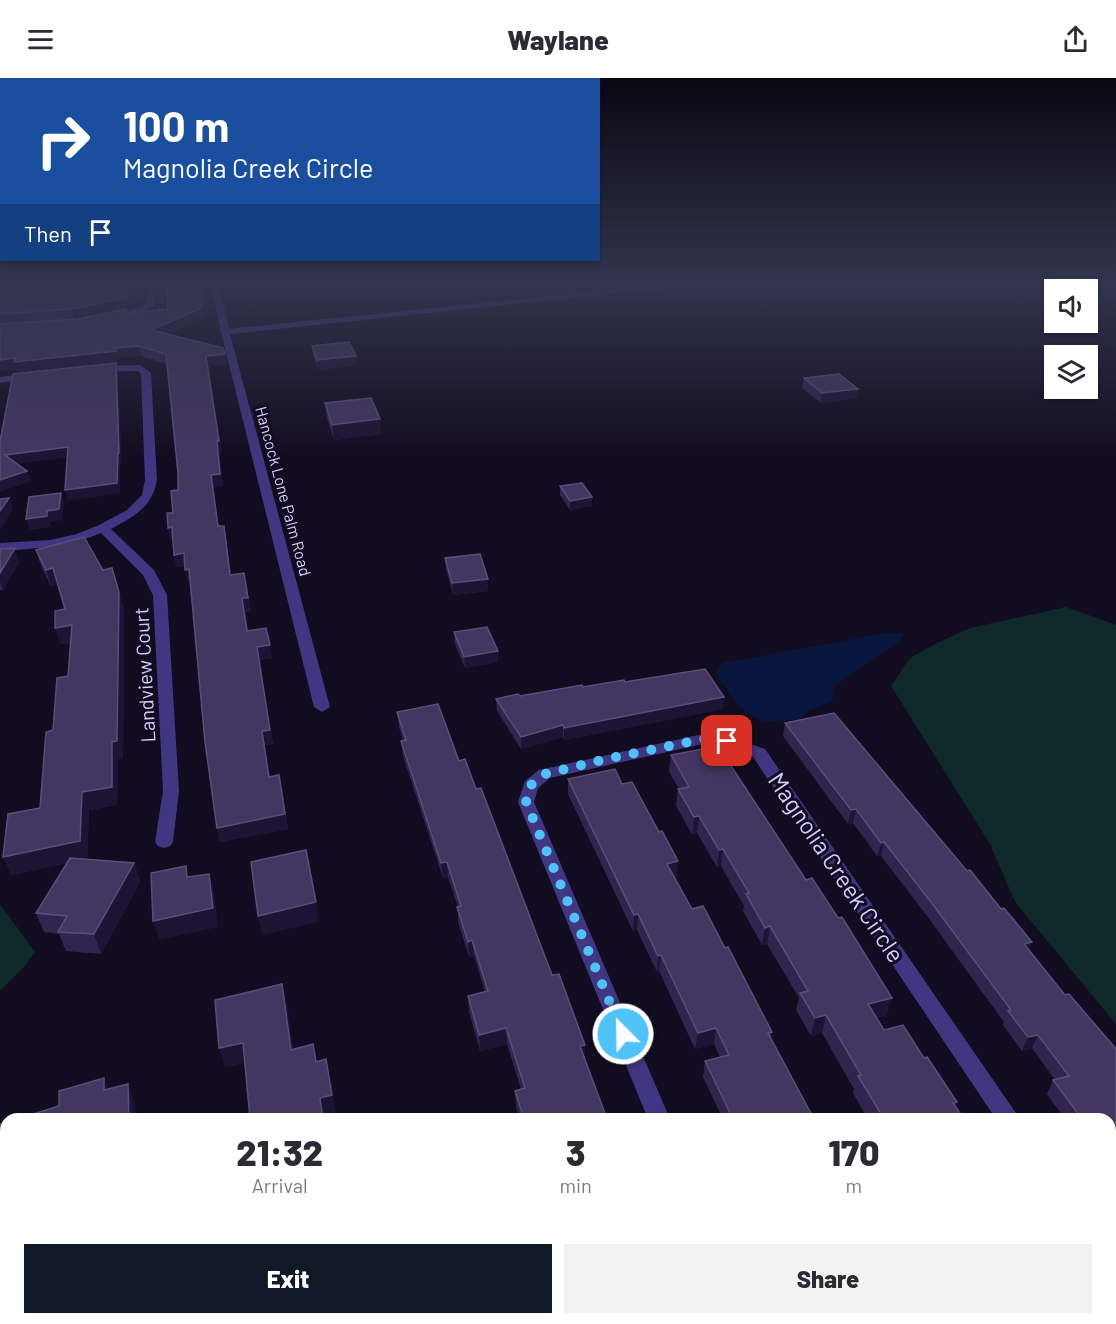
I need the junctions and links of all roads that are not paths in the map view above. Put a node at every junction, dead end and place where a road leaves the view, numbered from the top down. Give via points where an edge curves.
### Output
1 (228, 342) edge
2 (83, 371) edge
3 (47, 374) edge
4 (0, 380) edge
5 (103, 528) junction
6 (0, 547) edge
7 (322, 707) dead end
8 (164, 842) dead end
9 (656, 1113) edge
10 (1005, 1113) edge

1 - 7 street, Hancock Lone Palm Road
2 - 5 street via 129,367 146,373 151,480 148,496 131,513
3 - 4 street
5 - 6 street via 50,544
5 - 8 street, Landview Court via 149,573 160,596 171,791
9 - 10 street, Magnolia Creek Circle via 526,802 531,785 545,774 703,739 727,741 759,753

